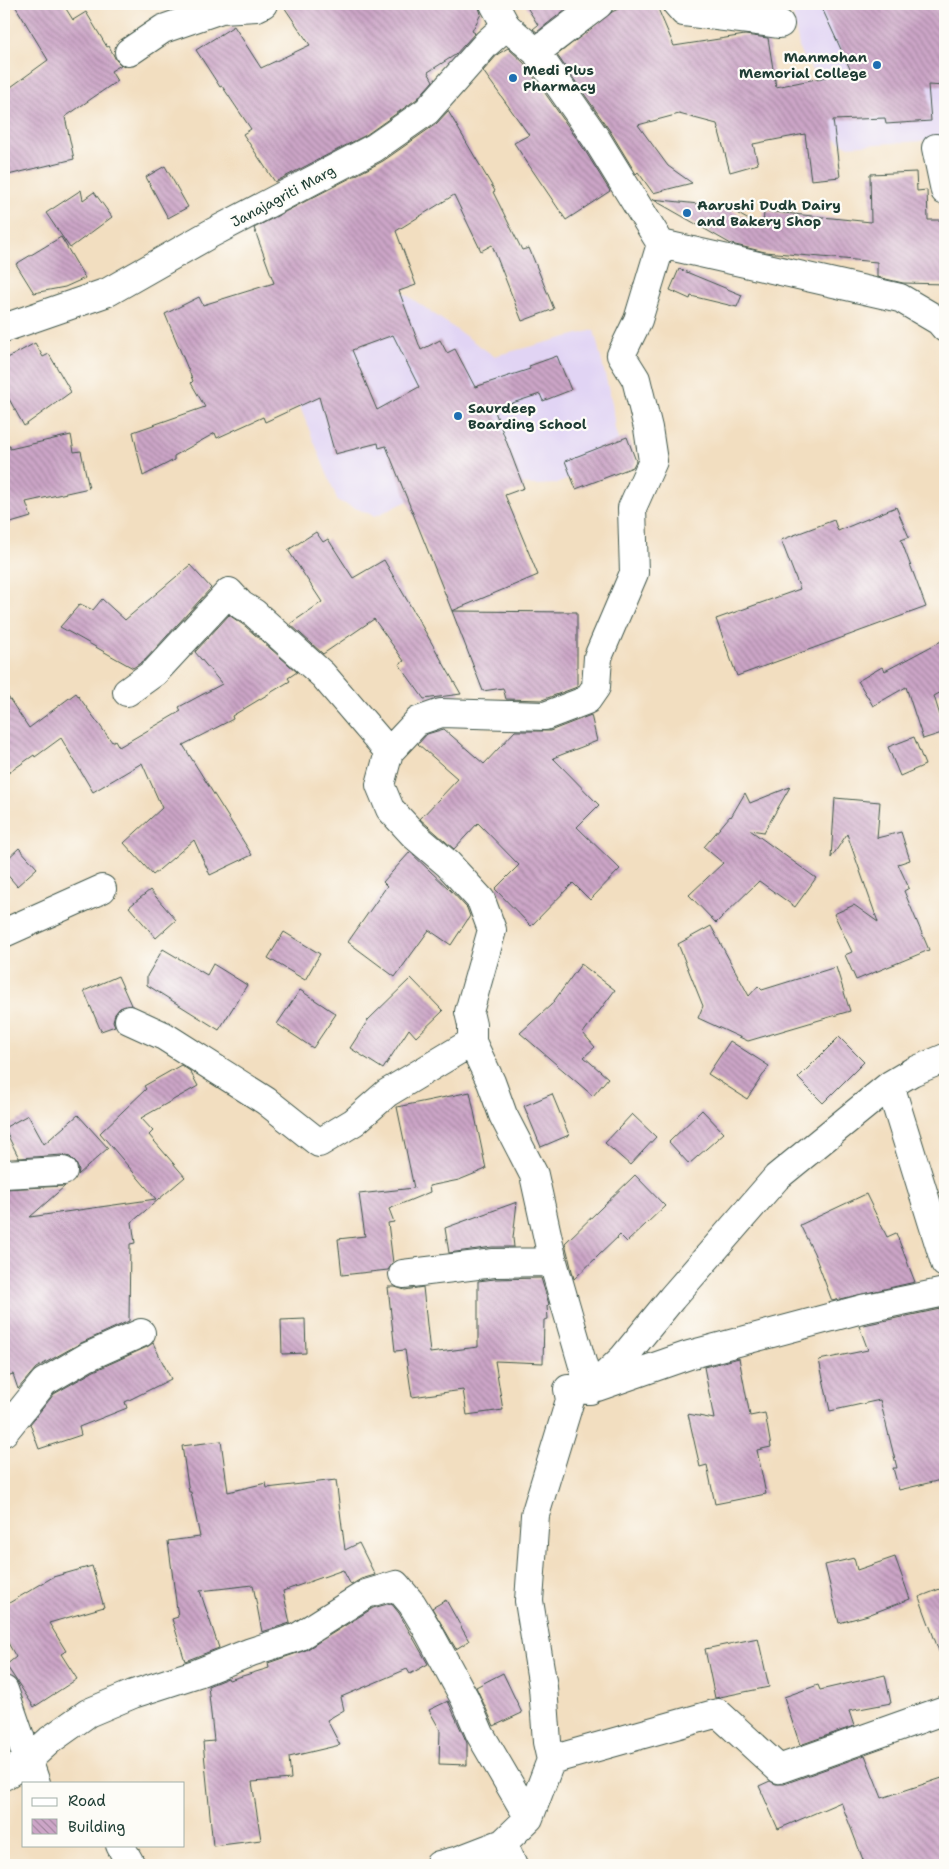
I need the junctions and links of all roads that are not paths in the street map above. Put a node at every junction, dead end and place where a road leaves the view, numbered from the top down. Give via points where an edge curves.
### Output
1 (263, 4) edge
2 (599, 4) edge
3 (677, 4) edge
4 (500, 15) edge
5 (780, 24) dead end
6 (129, 52) dead end
7 (536, 52) junction
8 (936, 148) dead end
9 (945, 191) edge
10 (661, 244) junction
11 (900, 298) junction
12 (945, 303) edge
13 (4, 328) edge
14 (945, 328) edge
15 (127, 692) dead end
16 (389, 752) junction
17 (102, 889) dead end
18 (4, 933) edge
19 (128, 1020) dead end
20 (472, 1042) junction
21 (945, 1058) edge
22 (890, 1086) junction
23 (63, 1171) dead end
24 (4, 1174) edge
25 (552, 1262) junction
26 (945, 1263) edge
27 (403, 1274) dead end
28 (945, 1292) edge
29 (141, 1333) dead end
30 (590, 1390) junction
31 (4, 1432) edge
32 (4, 1690) edge
33 (945, 1710) edge
34 (551, 1760) junction
35 (31, 1772) edge
36 (4, 1776) edge
37 (529, 1818) junction
38 (121, 1846) edge
39 (508, 1854) edge
40 (131, 1865) edge
41 (438, 1865) edge

1 - 6 street via 221,9 163,29
2 - 7 street
3 - 5 street via 684,12
4 - 7 street
4 - 13 street, Janajagriti Marg via 487,43 427,111 374,148 108,292
7 - 10 street via 597,140
8 - 9 street
10 - 11 street
10 - 16 street via 638,320 621,355 636,379 653,461 632,508 634,573 598,657 596,687 587,700 545,716 441,713 418,721
11 - 12 street
11 - 14 street
15 - 16 street via 155,672 230,592 324,675
16 - 20 street via 380,784 390,809 481,900 492,930 469,1012
17 - 18 street
19 - 20 street via 164,1036 266,1101 319,1143 354,1122 387,1093
20 - 25 street via 503,1115 534,1175
21 - 22 street
22 - 26 street
22 - 30 street via 777,1177 623,1358
23 - 24 street
25 - 27 street via 494,1263
25 - 30 street
28 - 30 street via 862,1309 689,1355
29 - 31 street via 87,1357 44,1382
30 - 34 street via 568,1389 570,1400 535,1515 529,1601
32 - 35 street
33 - 34 street via 779,1770 718,1713
34 - 37 street
35 - 36 street
35 - 37 street via 50,1740 88,1713 133,1694 298,1637 366,1594 396,1584 426,1627 480,1734
37 - 39 street
38 - 40 street
39 - 41 street

